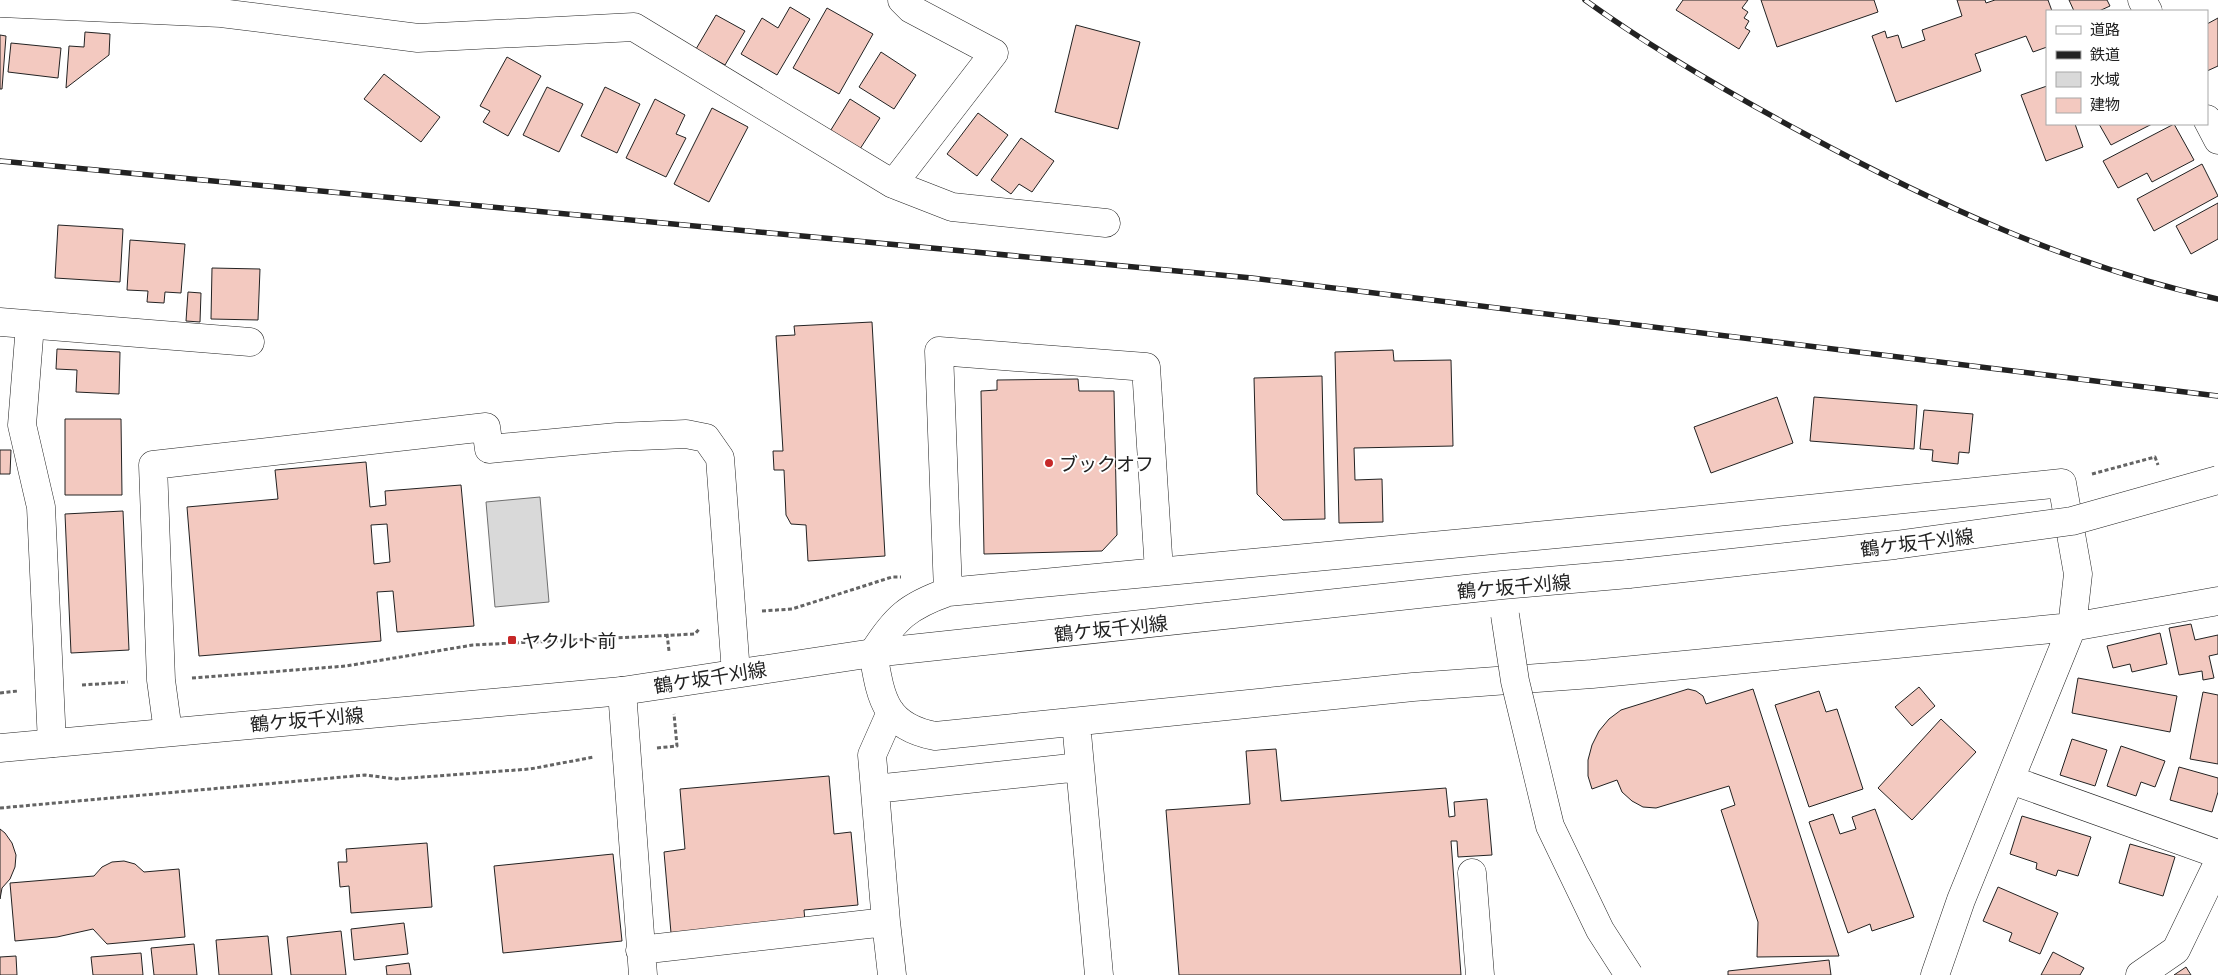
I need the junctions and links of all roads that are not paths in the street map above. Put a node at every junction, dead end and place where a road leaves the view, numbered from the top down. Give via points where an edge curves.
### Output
1 (902, 0) edge
2 (0, 3) edge
3 (2208, 121) edge
4 (2218, 140) edge
5 (894, 184) junction
6 (1106, 224) dead end
7 (0, 322) edge
8 (30, 324) junction
9 (250, 342) dead end
10 (2218, 480) edge
11 (1159, 571) junction
12 (948, 583) junction
13 (1502, 585) junction
14 (2218, 601) edge
15 (2072, 627) junction
16 (873, 653) junction
17 (736, 673) junction
18 (622, 690) junction
19 (891, 712) junction
20 (1076, 722) junction
21 (168, 732) junction
22 (52, 743) junction
23 (0, 748) edge
24 (1080, 767) junction
25 (2011, 780) junction
26 (875, 789) junction
27 (2218, 854) edge
28 (2218, 863) edge
29 (1472, 873) dead end
30 (886, 922) junction
31 (641, 963) edge
32 (1626, 974) edge
33 (892, 975) edge
34 (1099, 975) edge
35 (1480, 975) edge
36 (1935, 975) edge
37 (2140, 975) edge

1 - 5 street via 911,9 994,53
2 - 5 street via 221,12 418,38 634,27
3 - 4 street
5 - 6 street via 952,207
7 - 8 street
8 - 9 street
8 - 22 street via 22,425 41,507
10 - 13 street, 鶴ケ坂千刈線, bridge via 2072,521 1896,545
11 - 12 street
11 - 12 street via 1146,367 939,351
11 - 15 street via 2062,483 2078,574
12 - 16 street via 901,615
13 - 16 street, 鶴ケ坂千刈線
13 - 32 street, bridge via 1515,681 1550,826 1600,930
14 - 15 street
15 - 20 street via 1602,673 1413,687
15 - 25 street
16 - 17 street, 鶴ケ坂千刈線
16 - 19 street via 880,694
17 - 18 street, 鶴ケ坂千刈線
17 - 21 street via 720,458 706,438 686,434 617,437 489,449 486,427 153,465 161,680
18 - 21 street, 鶴ケ坂千刈線
18 - 31 street
19 - 20 street via 904,726 935,736
19 - 26 street via 872,755
20 - 24 street
21 - 22 street, 鶴ケ坂千刈線
22 - 23 street, 鶴ケ坂千刈線
24 - 26 street
24 - 34 street
25 - 27 street
25 - 36 street via 1961,900
26 - 30 street
28 - 37 street via 2176,950
29 - 35 street
30 - 31 street
30 - 33 street

